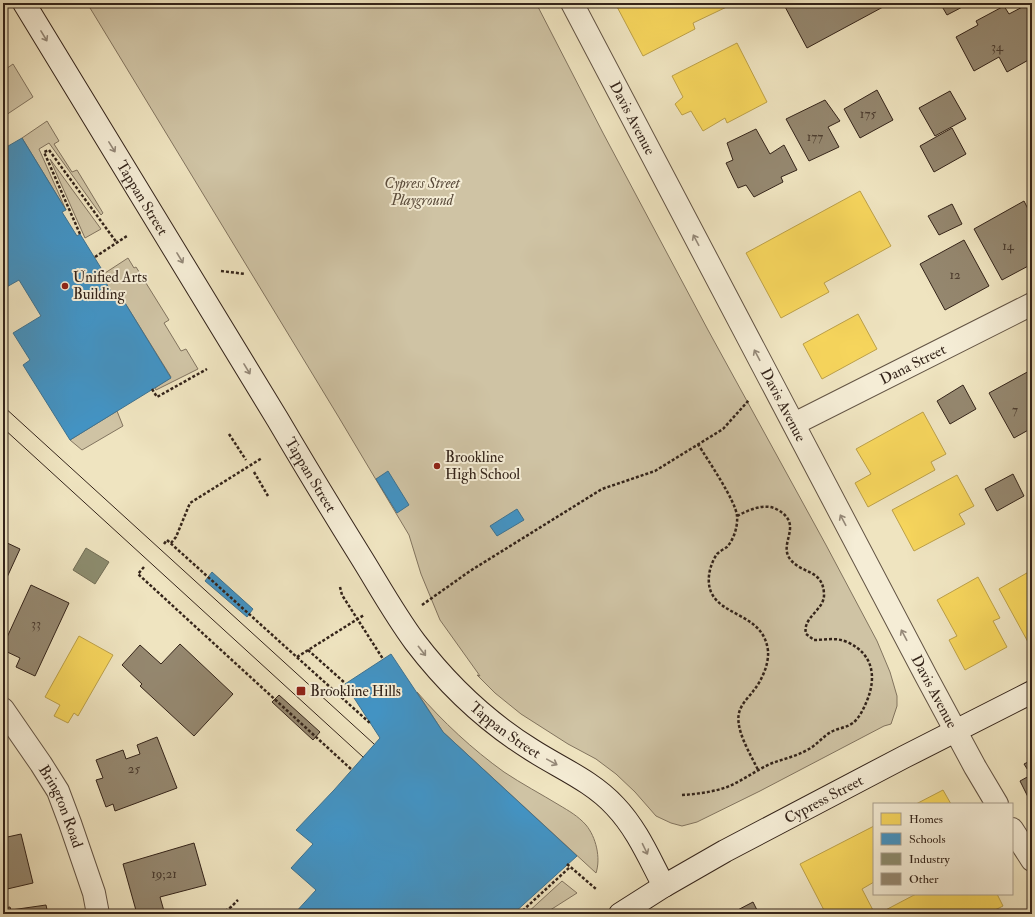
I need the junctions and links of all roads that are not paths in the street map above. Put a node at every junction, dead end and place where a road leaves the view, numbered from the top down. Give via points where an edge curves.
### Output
1 (24, 3) edge
2 (572, 3) edge
3 (1032, 304) edge
4 (794, 424) junction
5 (1032, 692) edge
6 (3, 709) edge
7 (955, 731) junction
8 (996, 803) edge
9 (1013, 831) edge
10 (1032, 860) edge
11 (664, 886) junction
12 (98, 914) edge
13 (620, 914) edge

1 -> 11 street, Tappan Street via 414,640 439,672 496,724 532,750 593,786 613,803 641,841
4 -> 2 street, Davis Avenue
3 - 4 street, Dana Street
7 -> 4 street, Davis Avenue
5 - 7 street, Cypress Street
6 - 12 street, Brington Road via 58,790 94,892
7 - 8 street, Davis Avenue
7 - 11 street, Cypress Street
9 - 10 street
11 - 13 street, Cypress Street

